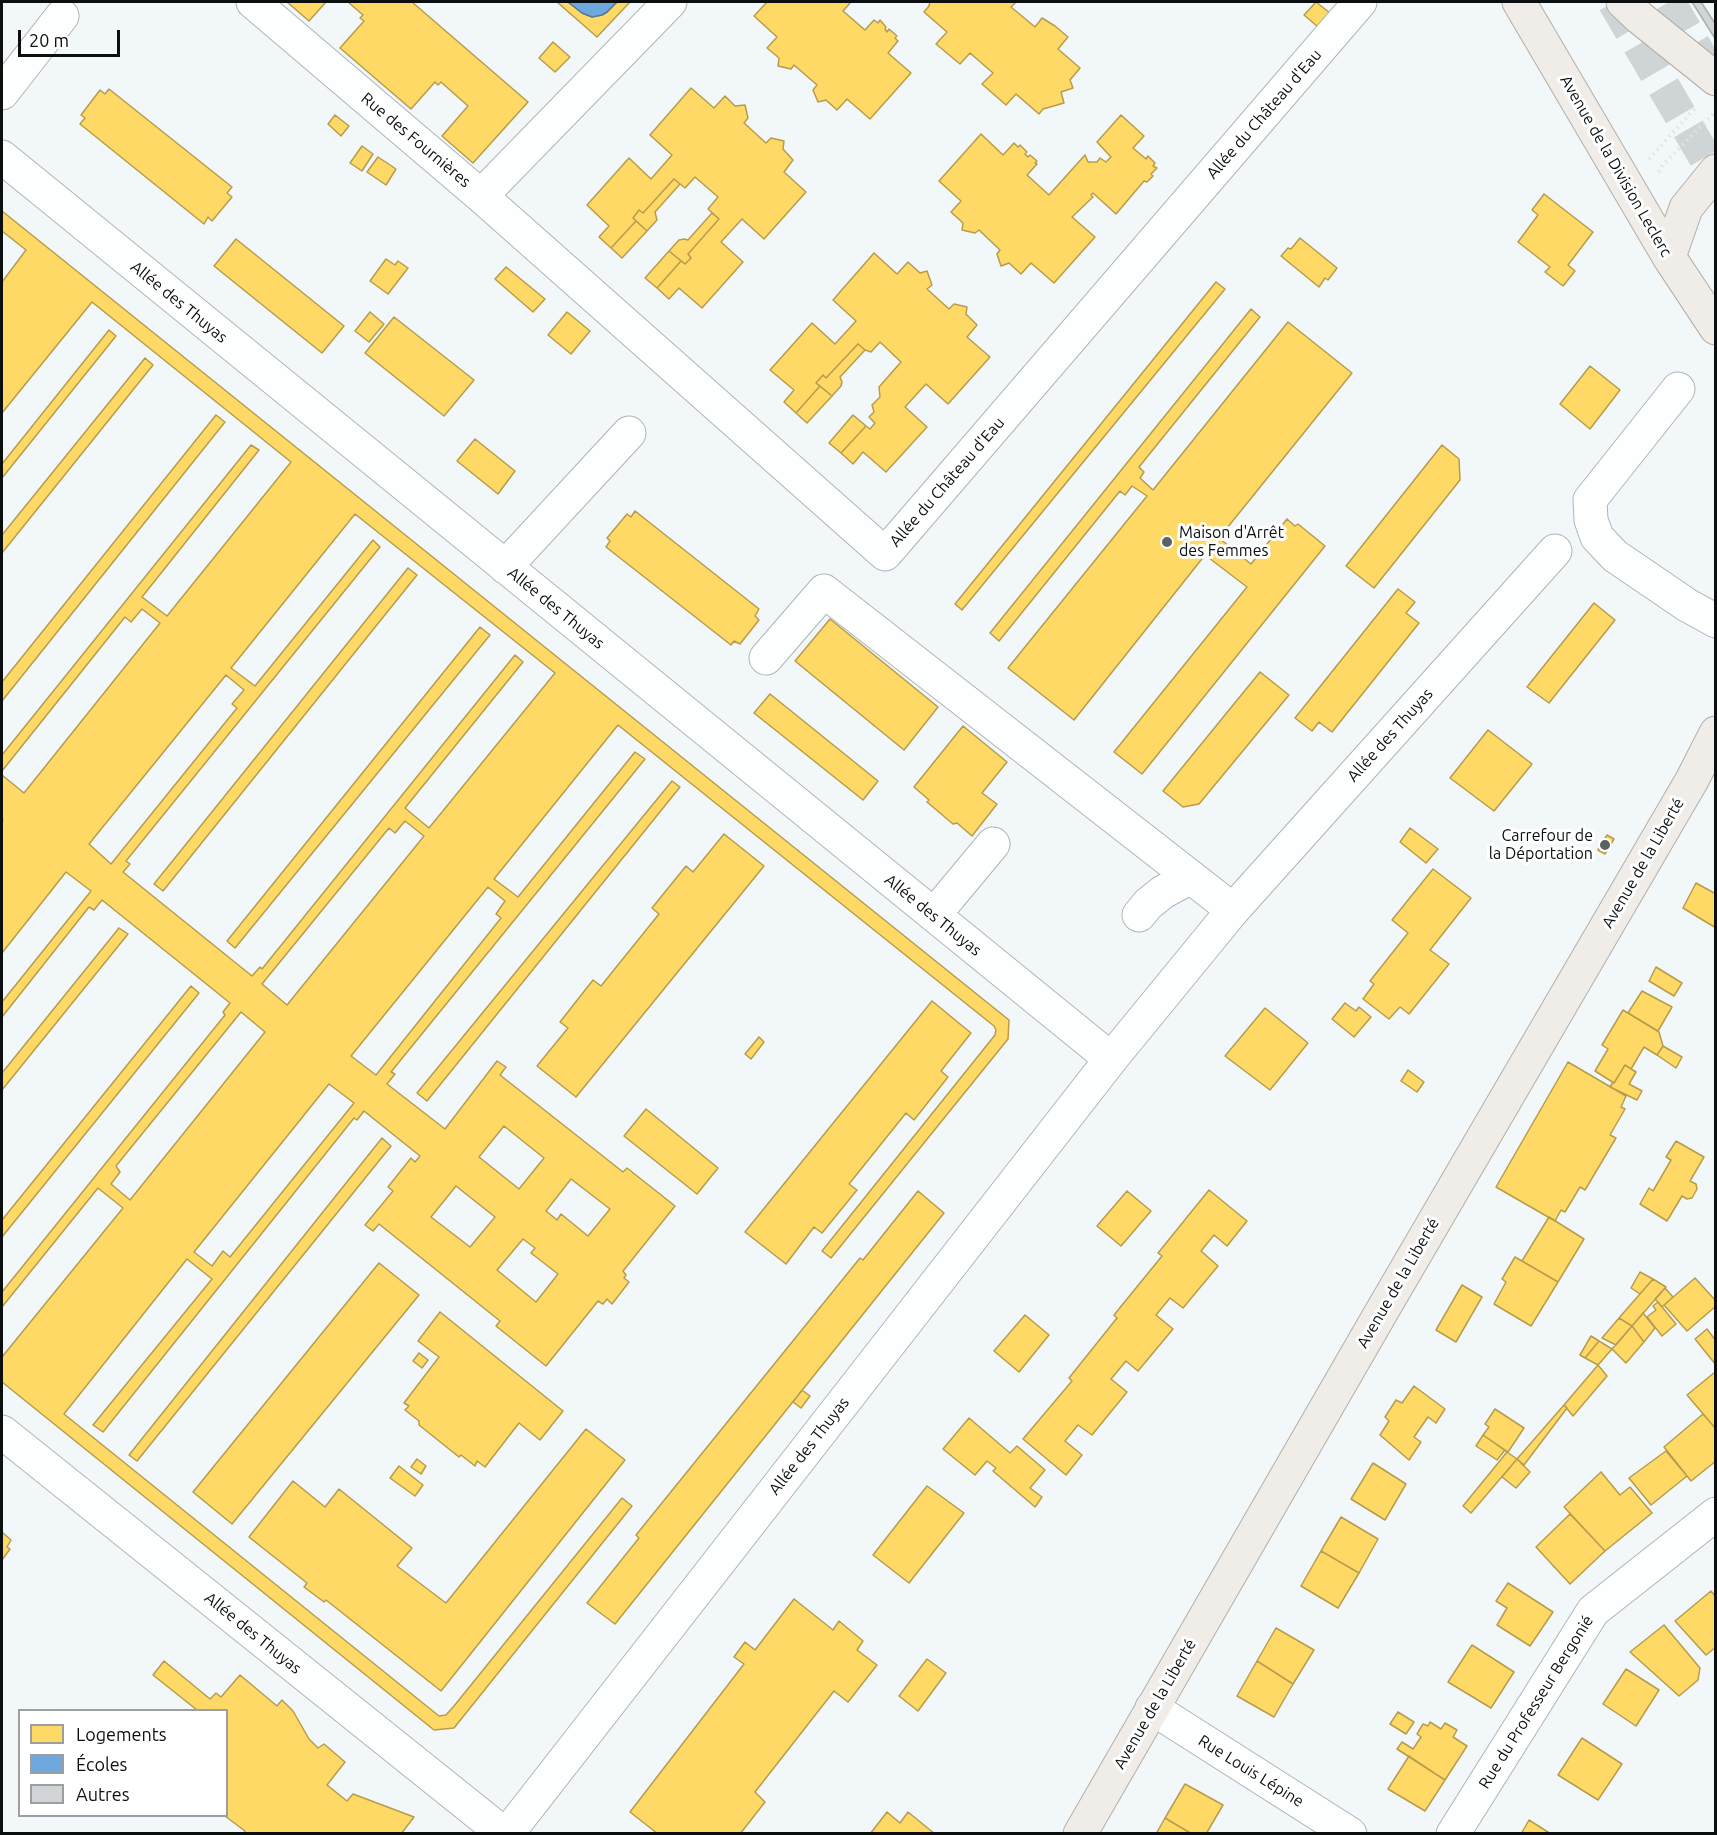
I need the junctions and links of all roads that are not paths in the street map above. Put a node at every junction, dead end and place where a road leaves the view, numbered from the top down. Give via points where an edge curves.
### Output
1 (254, 2) edge
2 (670, 2) edge
3 (1360, 2) edge
4 (1519, 2) edge
5 (1623, 2) edge
6 (62, 16) dead end
7 (1707, 92) edge
8 (2, 93) edge
9 (2, 157) edge
10 (1716, 171) edge
11 (482, 196) junction
12 (1669, 257) junction
13 (1716, 328) edge
14 (1678, 389) dead end
15 (629, 433) dead end
16 (1555, 551) dead end
17 (505, 567) junction
18 (1716, 621) edge
19 (766, 657) dead end
20 (1716, 733) edge
21 (993, 844) dead end
22 (1191, 877) junction
23 (1233, 910) junction
24 (934, 915) junction
25 (1139, 915) dead end
26 (1111, 1059) junction
27 (2, 1432) edge
28 (1716, 1514) edge
29 (1152, 1708) junction
30 (506, 1833) edge
31 (1080, 1833) edge
32 (1350, 1833) edge
33 (1453, 1833) edge

1 - 11 street, Rue des Fournières
2 - 11 street, Rue des Fournières
3 - 11 street, Allée du Château d'Eau via 885,554
4 - 12 main road, Avenue de la Division Leclerc
5 - 7 main road
6 - 8 street
9 - 17 street, Allée des Thuyas
10 - 12 main road via 1686,208
12 - 13 main road, Avenue de la Division Leclerc
14 - 18 street via 1590,500 1591,520 1597,537 1614,556
15 - 17 street
16 - 23 street, Allée des Thuyas
17 - 24 street, Allée des Thuyas
19 - 22 street via 824,591
20 - 29 main road, Avenue de la Liberté
21 - 24 street
22 - 23 street
22 - 25 street via 1163,892
23 - 26 street, Allée des Thuyas
24 - 26 street, Allée des Thuyas
26 - 30 street, Allée des Thuyas
27 - 30 street, Allée des Thuyas
28 - 33 street, Rue du Professeur Bergonié via 1593,1611
29 - 31 main road, Avenue de la Liberté
29 - 32 street, Rue Louis Lépine

